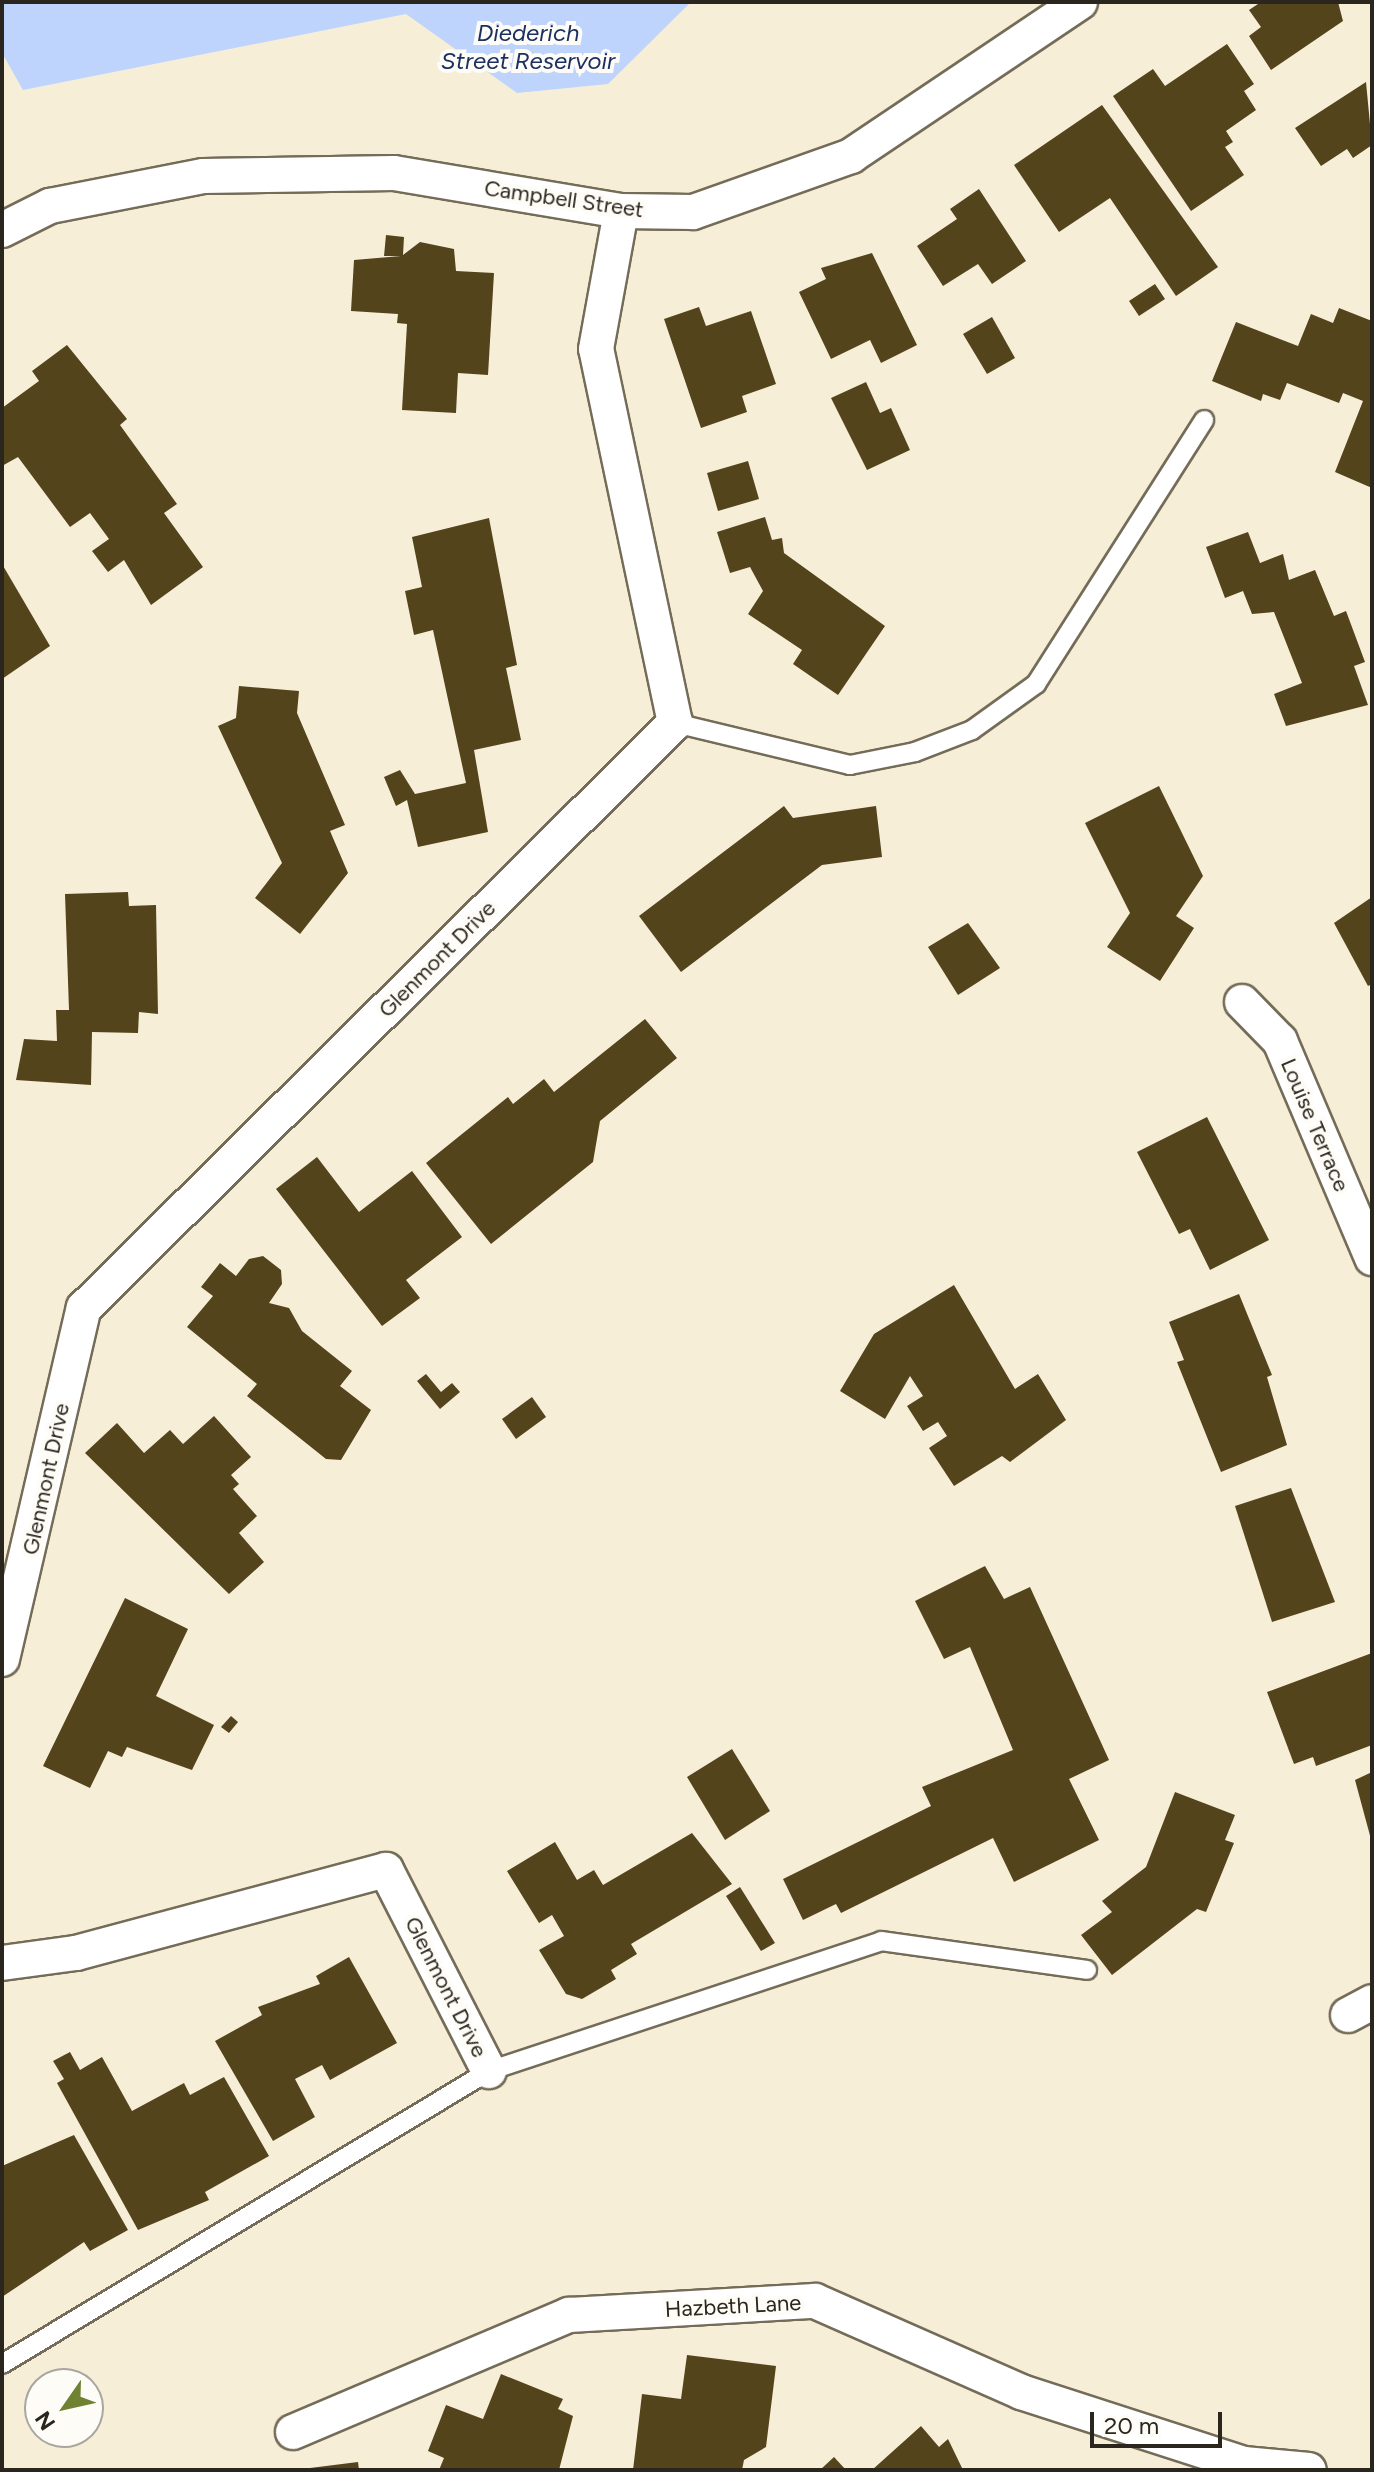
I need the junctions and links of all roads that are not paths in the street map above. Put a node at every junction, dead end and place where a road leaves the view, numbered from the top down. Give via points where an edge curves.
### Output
1 (1080, 2) edge
2 (621, 211) junction
3 (2, 230) edge
4 (1204, 420) dead end
5 (675, 723) junction
6 (1242, 1002) dead end
7 (1372, 1258) edge
8 (2, 1659) edge
9 (2, 1963) edge
10 (1087, 1970) dead end
11 (489, 2071) junction
12 (2, 2364) edge
13 (293, 2432) dead end
14 (1309, 2470) edge

1 - 2 street, Campbell Street via 851,156 693,212
2 - 3 street, Campbell Street via 394,173 203,176 50,206
2 - 5 street via 596,349
4 - 5 lane via 1036,684 972,730 915,752 850,765
5 - 8 street, Glenmont Drive via 84,1308
6 - 7 street, Louise Terrace via 1280,1041
9 - 11 street, Glenmont Drive via 76,1953 386,1870
10 - 11 lane via 881,1941
11 - 12 lane
13 - 14 street, Hazbeth Lane via 569,2315 815,2301 1021,2392 1244,2464

